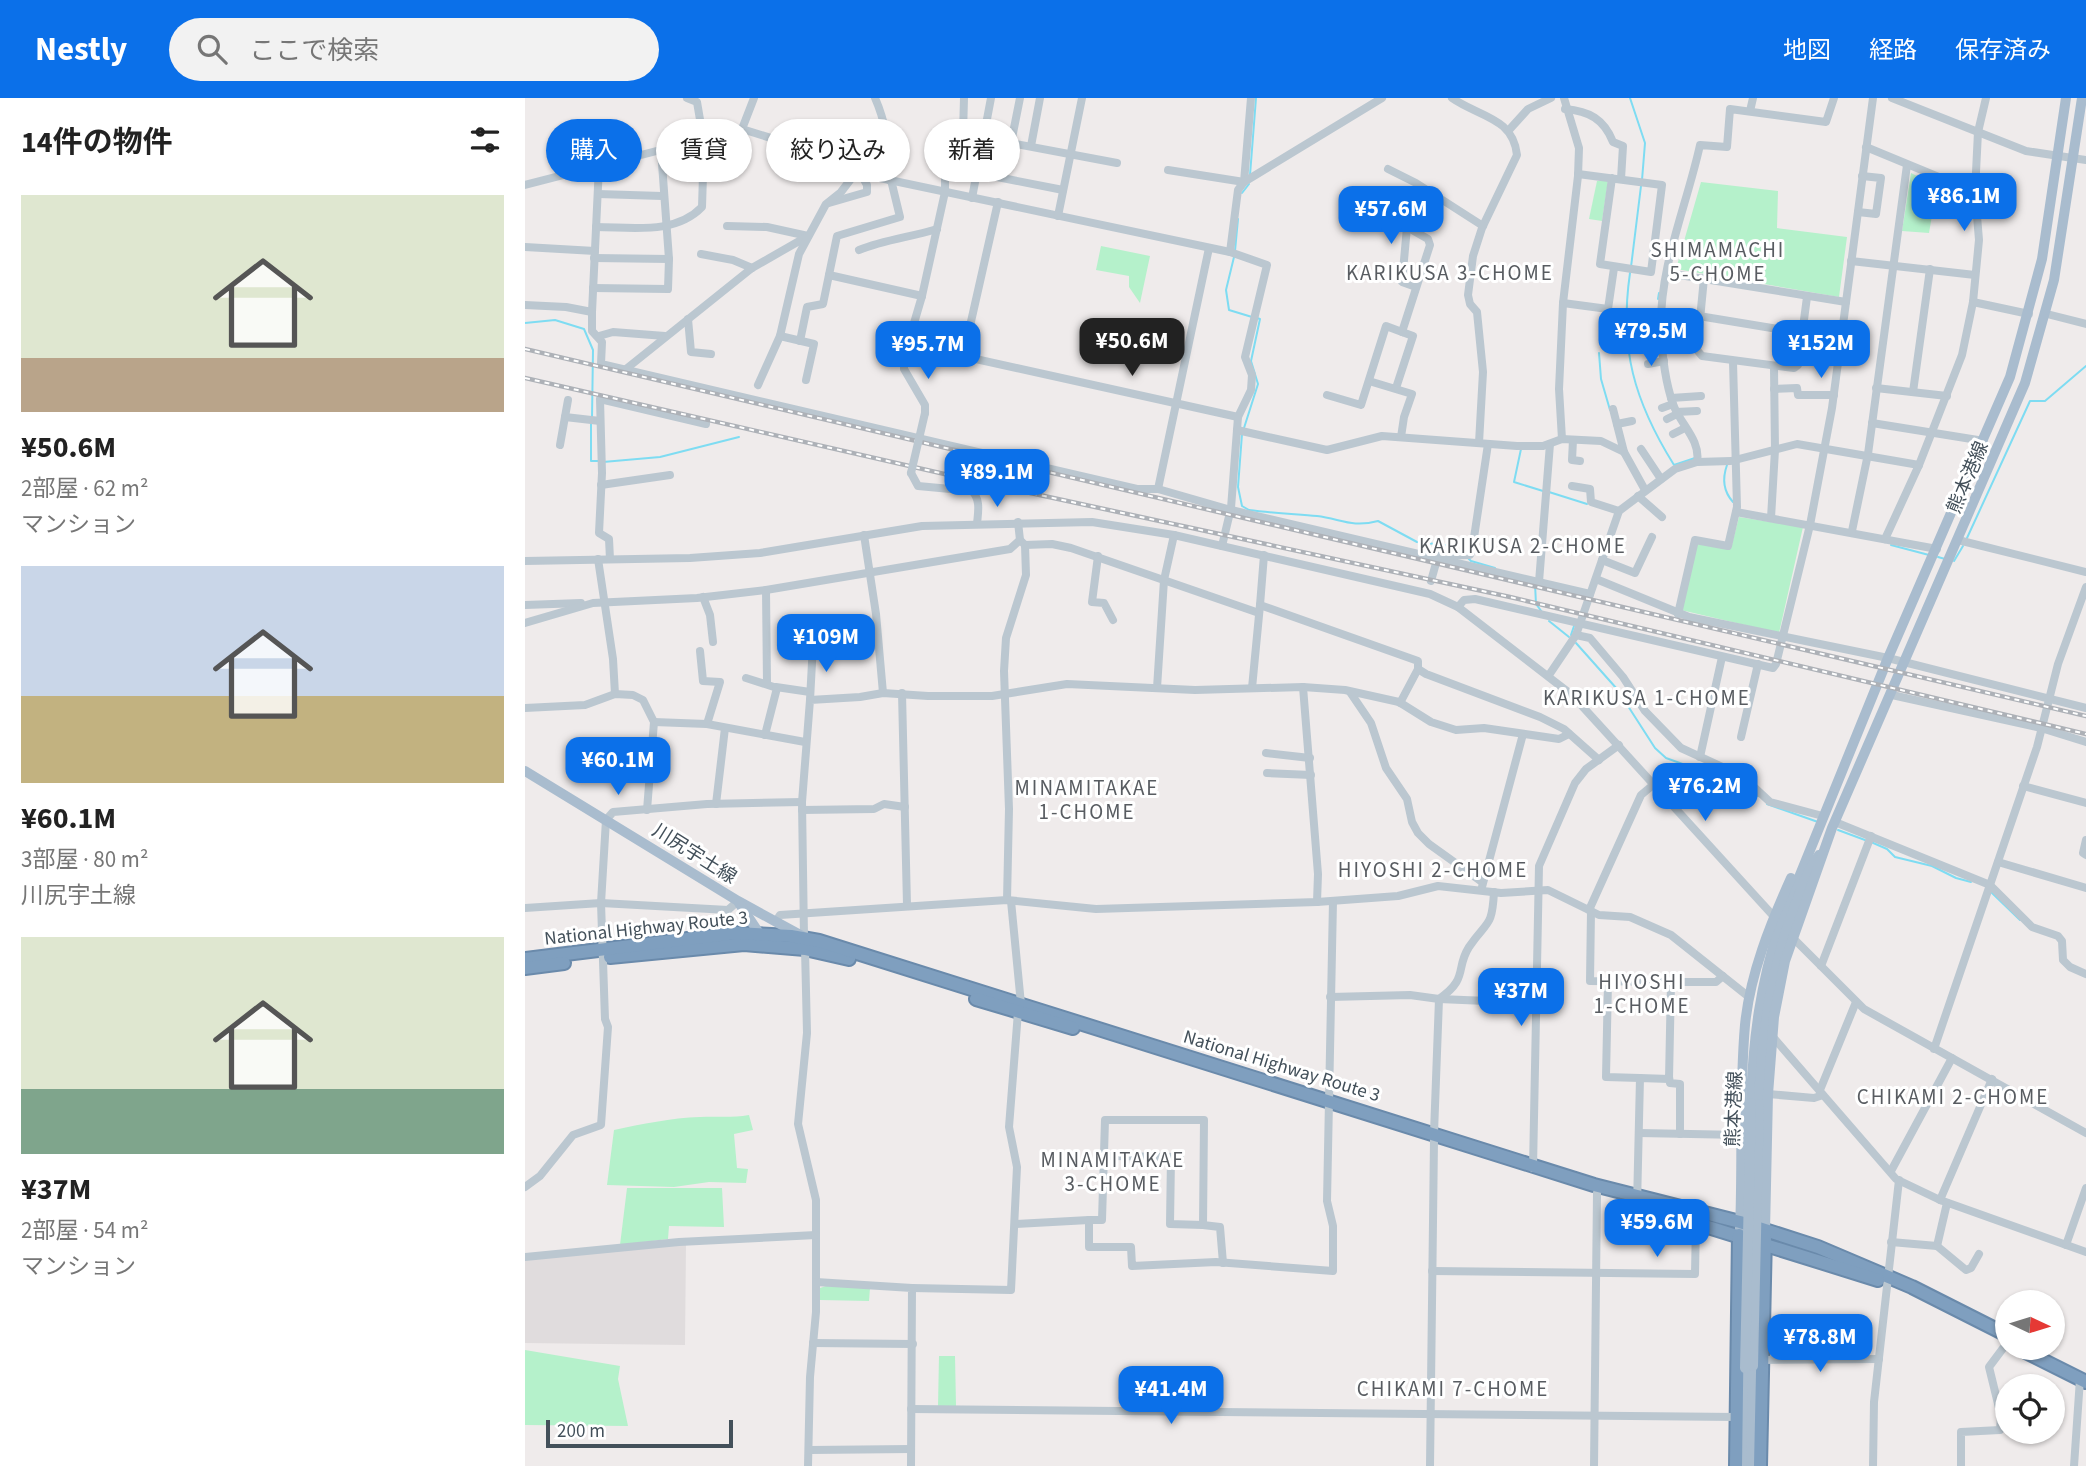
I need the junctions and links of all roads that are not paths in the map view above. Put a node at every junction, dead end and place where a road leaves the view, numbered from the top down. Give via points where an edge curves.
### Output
1 (687, 98) edge
2 (754, 98) edge
3 (875, 98) edge
4 (964, 98) edge
5 (991, 98) edge
6 (1020, 98) edge
7 (1041, 98) edge
8 (1082, 98) edge
9 (1251, 98) edge
10 (1382, 98) edge
11 (1453, 98) edge
12 (1551, 98) edge
13 (1563, 98) edge
14 (1753, 98) edge
15 (1833, 98) edge
16 (1873, 98) edge
17 (1892, 98) edge
18 (1986, 98) edge
19 (2066, 98) edge
20 (2082, 98) edge
21 (1565, 109) junction
22 (1750, 111) junction
23 (699, 119) edge
24 (746, 119) edge
25 (882, 119) edge
26 (963, 119) edge
27 (987, 119) edge
28 (1016, 119) edge
29 (1509, 130) junction
30 (1978, 132) junction
31 (1020, 144) edge
32 (1031, 146) junction
33 (1865, 147) junction
34 (1070, 155) junction
35 (2056, 156) junction
36 (2074, 158) junction
37 (2086, 160) edge
38 (1117, 163) dead end
39 (1907, 165) junction
40 (1388, 169) dead end
41 (1168, 170) dead end
42 (1578, 174) junction
43 (1862, 176) junction
44 (1616, 179) junction
45 (546, 180) edge
46 (598, 182) edge
47 (662, 182) edge
48 (703, 182) edge
49 (849, 182) edge
50 (865, 182) edge
51 (891, 182) edge
52 (899, 182) edge
53 (946, 182) edge
54 (975, 182) edge
55 (1020, 182) edge
56 (1244, 182) junction
57 (525, 185) edge
58 (1063, 190) junction
59 (1429, 191) junction
60 (946, 192) junction
61 (1975, 192) junction
62 (597, 194) junction
63 (662, 196) junction
64 (972, 198) junction
65 (998, 202) junction
66 (826, 204) junction
67 (1858, 212) junction
68 (1058, 216) junction
69 (727, 226) dead end
70 (1483, 226) junction
71 (596, 227) junction
72 (666, 227) junction
73 (1407, 228) junction
74 (937, 229) junction
75 (808, 236) junction
76 (525, 247) edge
77 (1209, 248) junction
78 (859, 250) dead end
79 (1230, 252) junction
80 (701, 254) dead end
81 (594, 255) junction
82 (669, 259) junction
83 (1851, 261) junction
84 (1892, 265) junction
85 (752, 268) junction
86 (1614, 268) junction
87 (1930, 270) junction
88 (1667, 273) junction
89 (828, 275) junction
90 (1975, 275) junction
91 (1704, 278) junction
92 (1416, 287) junction
93 (593, 288) junction
94 (922, 296) junction
95 (1807, 296) junction
96 (1846, 302) junction
97 (1973, 302) junction
98 (1563, 303) junction
99 (525, 305) edge
100 (591, 312) junction
101 (2029, 314) junction
102 (2047, 314) junction
103 (1699, 316) junction
104 (688, 318) junction
105 (2086, 324) edge
106 (1645, 328) dead end
107 (1661, 329) junction
108 (1402, 332) junction
109 (1802, 333) junction
110 (599, 336) junction
111 (665, 336) junction
112 (780, 337) junction
113 (800, 341) junction
114 (1663, 341) junction
115 (1648, 342) dead end
116 (908, 344) junction
117 (711, 354) dead end
118 (963, 357) junction
119 (1664, 361) junction
120 (1733, 362) junction
121 (1648, 364) dead end
122 (1774, 368) junction
123 (626, 369) junction
124 (806, 380) dead end
125 (1369, 381) junction
126 (758, 385) dead end
127 (1396, 388) junction
128 (1876, 388) junction
129 (1774, 389) junction
130 (1913, 392) junction
131 (1327, 394) dead end
132 (1834, 395) junction
133 (1701, 396) dead end
134 (1947, 396) junction
135 (568, 400) dead end
136 (1176, 403) junction
137 (1674, 407) junction
138 (1662, 408) dead end
139 (1613, 409) dead end
140 (1697, 411) dead end
141 (565, 417) junction
142 (1238, 417) junction
143 (1667, 419) dead end
144 (600, 421) junction
145 (1632, 421) dead end
146 (706, 424) dead end
147 (1617, 424) junction
148 (1872, 424) junction
149 (1685, 428) junction
150 (1237, 430) junction
151 (1932, 432) junction
152 (1673, 434) dead end
153 (1401, 437) junction
154 (1562, 439) junction
155 (1573, 440) junction
156 (1984, 441) junction
157 (1484, 444) junction
158 (1550, 444) junction
159 (560, 445) dead end
160 (1825, 447) junction
161 (1641, 449) dead end
162 (1775, 450) junction
163 (1624, 452) junction
164 (1868, 454) junction
165 (1695, 457) junction
166 (1737, 460) junction
167 (1580, 461) dead end
168 (1919, 465) junction
169 (670, 475) dead end
170 (1661, 479) junction
171 (601, 485) junction
172 (1572, 486) dead end
173 (1159, 489) junction
174 (1642, 493) junction
175 (1231, 510) junction
176 (1619, 511) junction
177 (1737, 512) junction
178 (1662, 517) dead end
179 (1771, 518) junction
180 (1018, 522) junction
181 (977, 524) junction
182 (1810, 524) junction
183 (1852, 531) junction
184 (864, 535) junction
185 (1174, 535) junction
186 (1652, 537) dead end
187 (1885, 539) junction
188 (1958, 540) junction
189 (1022, 542) junction
190 (1222, 547) junction
191 (1937, 549) junction
192 (1264, 555) junction
193 (1098, 556) junction
194 (598, 559) junction
195 (610, 559) junction
196 (1436, 559) junction
197 (1602, 559) junction
198 (525, 561) edge
199 (2086, 572) edge
200 (870, 573) junction
201 (1596, 579) junction
202 (1164, 580) junction
203 (1431, 581) dead end
204 (1539, 582) junction
205 (2086, 587) edge
206 (766, 590) junction
207 (1590, 594) junction
208 (703, 597) junction
209 (605, 601) junction
210 (591, 603) junction
211 (525, 605) edge
212 (1458, 607) junction
213 (1259, 609) junction
214 (1678, 614) junction
215 (822, 618) dead end
216 (1113, 620) dead end
217 (525, 623) edge
218 (1580, 623) junction
219 (1576, 635) junction
220 (1784, 638) junction
221 (712, 642) dead end
222 (836, 643) dead end
223 (822, 644) junction
224 (700, 651) dead end
225 (1722, 657) junction
226 (1888, 659) junction
227 (1905, 663) junction
228 (1758, 664) junction
229 (1418, 668) junction
230 (1549, 675) junction
231 (746, 678) dead end
232 (771, 685) junction
233 (1303, 687) junction
234 (1157, 688) junction
235 (1252, 688) junction
236 (1350, 692) junction
237 (883, 693) junction
238 (902, 693) junction
239 (615, 694) junction
240 (1005, 695) junction
241 (1892, 695) junction
242 (810, 696) junction
243 (2047, 698) junction
244 (1401, 704) junction
245 (525, 708) edge
246 (2086, 708) edge
247 (654, 722) junction
248 (707, 724) junction
249 (725, 728) junction
250 (2041, 728) junction
251 (1524, 734) junction
252 (1569, 734) junction
253 (765, 735) junction
254 (1741, 737) dead end
255 (805, 742) junction
256 (2086, 742) edge
257 (1619, 745) junction
258 (1266, 753) dead end
259 (1700, 757) junction
260 (1310, 758) junction
261 (1599, 760) junction
262 (1842, 768) junction
263 (525, 771) edge
264 (1267, 773) dead end
265 (1311, 775) junction
266 (1653, 785) junction
267 (2023, 786) junction
268 (2086, 803) edge
269 (716, 804) junction
270 (802, 806) junction
271 (905, 807) junction
272 (647, 810) junction
273 (1819, 815) junction
274 (606, 820) junction
275 (1835, 822) junction
276 (1871, 836) junction
277 (2086, 840) edge
278 (2086, 855) edge
279 (1998, 862) junction
280 (1990, 885) junction
281 (1482, 886) junction
282 (2086, 888) edge
283 (1537, 889) junction
284 (1494, 892) junction
285 (1009, 900) junction
286 (738, 901) junction
287 (1333, 901) junction
288 (601, 902) junction
289 (1317, 902) junction
290 (907, 905) junction
291 (525, 908) edge
292 (756, 910) junction
293 (1590, 910) junction
294 (803, 913) junction
295 (776, 921) junction
296 (1783, 927) junction
297 (736, 933) junction
298 (762, 940) junction
299 (805, 943) junction
300 (601, 954) junction
301 (525, 959) edge
302 (1821, 966) junction
303 (525, 968) edge
304 (2086, 974) edge
305 (1723, 976) junction
306 (1608, 982) junction
307 (1671, 982) junction
308 (1329, 997) junction
309 (1749, 997) junction
310 (1439, 999) junction
311 (1856, 1002) junction
312 (1535, 1003) junction
313 (1020, 1008) junction
314 (1773, 1037) junction
315 (1934, 1049) junction
316 (1952, 1058) junction
317 (1669, 1077) junction
318 (1640, 1078) junction
319 (1992, 1079) junction
320 (1821, 1092) junction
321 (1768, 1094) junction
322 (1330, 1104) junction
323 (1639, 1133) junction
324 (2086, 1133) edge
325 (1679, 1134) junction
326 (1742, 1135) junction
327 (1434, 1136) junction
328 (1111, 1156) dead end
329 (1533, 1167) junction
330 (1891, 1171) junction
331 (1899, 1180) junction
332 (525, 1187) edge
333 (2086, 1188) edge
334 (1597, 1193) junction
335 (1637, 1201) junction
336 (1944, 1202) junction
337 (1089, 1220) junction
338 (1696, 1223) junction
339 (1016, 1224) junction
340 (1203, 1225) junction
341 (1739, 1229) junction
342 (816, 1235) junction
343 (1765, 1237) junction
344 (1891, 1242) junction
345 (2066, 1245) junction
346 (1937, 1246) junction
347 (2086, 1252) edge
348 (1979, 1254) dead end
349 (525, 1257) edge
350 (1223, 1263) junction
351 (1432, 1271) junction
352 (1596, 1273) junction
353 (1886, 1279) junction
354 (815, 1282) junction
355 (912, 1288) junction
356 (1995, 1329) edge
357 (1995, 1336) edge
358 (813, 1343) junction
359 (913, 1344) junction
360 (1879, 1359) junction
361 (1995, 1359) edge
362 (2044, 1360) edge
363 (2053, 1360) edge
364 (1753, 1364) junction
365 (2084, 1378) edge
366 (911, 1409) junction
367 (1431, 1412) junction
368 (1594, 1415) junction
369 (1737, 1417) junction
370 (911, 1449) junction
371 (810, 1450) junction
372 (808, 1466) edge
373 (911, 1466) edge
374 (1430, 1466) edge
375 (1594, 1466) edge
376 (1736, 1466) edge
377 (1743, 1466) edge
378 (1751, 1466) edge
379 (1760, 1466) edge
380 (1873, 1466) edge
381 (1961, 1466) edge
382 (2074, 1466) edge

1 - 23 street via 697,102
2 - 24 street
3 - 25 street
4 - 26 street
5 - 27 street
6 - 28 street
7 - 32 street
8 - 34 street
9 - 56 street
10 - 56 street
11 - 29 street
12 - 29 street via 1528,109
13 - 21 street
14 - 22 street
15 - 22 street via 1826,121
16 - 33 street
17 - 30 street
18 - 30 street
19 - 35 main road, 熊本港線
20 - 36 main road, 熊本港線
21 - 42 street via 1579,146
21 - 44 street via 1591,114 1608,129 1613,142 1623,146
22 - 88 street via 1730,109 1727,147 1700,145
29 - 70 street via 1517,155
30 - 35 street via 2026,151
30 - 61 street
31 - 32 street
32 - 34 street
33 - 39 street
33 - 43 street
34 - 38 street
34 - 58 street
35 - 36 street
35 - 101 main road, 熊本港線 via 2042,259
36 - 37 street
36 - 102 main road, 熊本港線
39 - 61 street
39 - 84 street
40 - 59 street
41 - 56 street
42 - 44 street
42 - 98 street
43 - 67 street
43 - 67 street via 1881,178 1876,214
44 - 86 street via 1600,264
44 - 86 street via 1662,184 1651,272
45 - 57 street
46 - 62 street
47 - 63 street
48 - 72 street via 702,207 692,218
49 - 66 street
50 - 66 street via 867,192
51 - 89 street via 900,217 837,236
52 - 60 street
53 - 60 street
54 - 64 street
55 - 58 street
56 - 79 street via 1238,190
58 - 68 street
59 - 70 street
59 - 73 street
60 - 64 street
60 - 74 street
61 - 90 street via 1979,240
62 - 63 street
62 - 71 street
63 - 72 street
64 - 65 street
65 - 68 street
65 - 118 street
66 - 75 street
67 - 83 street
68 - 77 street
69 - 75 street via 768,227
70 - 157 street via 1468,295 1478,319
71 - 72 street
71 - 81 street
72 - 82 street
73 - 92 street via 1402,282
73 - 92 street via 1428,239 1430,245
74 - 78 street
74 - 94 street
75 - 85 street
75 - 112 street via 799,254
76 - 81 street
77 - 79 street
77 - 136 street
79 - 142 street via 1267,265 1245,357 1252,374 1251,390
80 - 85 street
81 - 82 street
81 - 93 street
82 - 93 street via 668,289
83 - 84 street
83 - 96 street
84 - 87 street
84 - 128 street
85 - 104 street
86 - 98 street via 1608,309
87 - 90 street
87 - 130 street
88 - 91 street
88 - 107 street
89 - 94 street
89 - 113 street via 823,304 807,307
90 - 97 street
91 - 95 street
91 - 103 street
92 - 108 street
93 - 100 street
94 - 116 street
95 - 96 street
95 - 109 street
96 - 132 street
97 - 101 street
97 - 134 street via 1962,355
98 - 154 street
99 - 100 street
100 - 110 street via 592,331
101 - 156 main road, 熊本港線
102 - 105 street
102 - 188 main road, 熊本港線 via 2014,410
103 - 109 street
103 - 120 street via 1699,355
104 - 111 street
104 - 117 street via 691,352
106 - 107 street
107 - 114 street
108 - 125 street via 1386,326
108 - 127 street via 1413,336
109 - 122 street via 1798,365
110 - 111 street via 613,332
110 - 123 street via 604,353 601,364
111 - 123 street
112 - 113 street
112 - 126 street
113 - 124 street via 814,344
114 - 115 street
114 - 119 street
116 - 118 street
116 - 181 street, bridge via 904,369 925,405 911,473 918,486 972,491 979,505
118 - 136 street
119 - 121 street
119 - 137 street
120 - 122 street
120 - 166 street
122 - 129 street
123 - 173 street via 1137,489
125 - 127 street
125 - 131 street via 1361,405
127 - 153 street via 1412,394
128 - 130 street
128 - 148 street
129 - 132 street via 1797,388 1798,395
129 - 162 street
130 - 134 street
132 - 160 street
133 - 137 street
134 - 151 street
135 - 141 street
136 - 142 street
136 - 173 street
137 - 138 street
137 - 140 street
137 - 143 street
137 - 149 street
139 - 147 street
141 - 144 street
141 - 159 street
142 - 150 street
144 - 146 street via 600,399
144 - 171 street
145 - 147 street
147 - 163 street
148 - 151 street
148 - 164 street
149 - 152 street
149 - 165 street via 1697,445
150 - 153 street via 1327,450 1371,438
150 - 175 street
151 - 156 street
151 - 168 street
153 - 157 street
154 - 155 street
154 - 158 street
155 - 163 street via 1607,442
155 - 167 street via 1572,460
156 - 191 main road, 熊本港線
157 - 158 street
157 - 196 street via 1472,551
158 - 204 street
160 - 162 street via 1797,443
160 - 164 street
160 - 182 street
161 - 170 street
162 - 166 street
162 - 179 street
163 - 174 street
164 - 168 street
164 - 183 street
165 - 166 street
165 - 170 street
166 - 177 street
168 - 187 street
169 - 171 street
170 - 174 street
171 - 195 street via 600,533 609,538
172 - 176 street via 1590,489 1591,502
173 - 175 street
174 - 176 street
174 - 178 street
175 - 190 street
175 - 196 street
176 - 197 street
177 - 179 street
177 - 214 street via 1728,546 1695,540
179 - 182 street
180 - 181 street
180 - 185 street via 1108,522
180 - 189 street
181 - 184 street
182 - 183 street
182 - 220 street
183 - 187 street
184 - 195 street via 760,553
184 - 200 street
185 - 190 street
185 - 202 street
186 - 197 street via 1635,573
187 - 191 street
188 - 199 street
188 - 227 main road, 熊本港線
189 - 193 street
189 - 200 street via 1010,550
189 - 240 street via 1026,575 1006,638
190 - 192 street
191 - 226 main road, 熊本港線
192 - 212 street via 1430,594
192 - 213 street
193 - 202 street
193 - 216 street via 1092,602 1104,603
194 - 195 street
194 - 198 street
194 - 209 street
196 - 203 street
196 - 204 street
197 - 201 street
200 - 206 street
200 - 237 street
201 - 207 street
201 - 214 street
202 - 213 street
202 - 234 street
204 - 207 street
205 - 243 street
206 - 208 street
206 - 232 street
207 - 218 street
208 - 209 street
208 - 221 street
209 - 210 street
209 - 239 street
210 - 211 street
210 - 217 street
212 - 218 street via 1464,600 1475,599
212 - 230 street
213 - 229 street via 1418,661
213 - 235 street
214 - 220 street
215 - 223 street
218 - 219 street
218 - 225 street
219 - 230 street
219 - 259 street via 1590,638 1660,727 1681,748
220 - 226 street
220 - 228 street via 1773,668
222 - 223 street
223 - 242 street via 813,644
224 - 248 street via 703,681 720,682
225 - 228 street
225 - 259 street
226 - 227 street
226 - 262 main road, 熊本港線
227 - 241 main road, 熊本港線
227 - 243 street
228 - 254 street
229 - 244 street
229 - 252 street via 1540,716
230 - 257 street
231 - 232 street
232 - 242 street
232 - 253 street
233 - 235 street
233 - 236 street
233 - 260 street
234 - 235 street
234 - 240 street via 1067,684
236 - 244 street
236 - 281 street via 1371,723 1386,768 1407,799 1418,832
237 - 238 street
237 - 242 street
238 - 240 street
238 - 271 street
239 - 245 street via 585,705
239 - 247 street via 643,699
240 - 285 street
241 - 250 street
241 - 275 main road, 熊本港線
242 - 255 street
243 - 246 street
243 - 250 street
244 - 251 street via 1456,730 1484,728
247 - 248 street
247 - 272 street
248 - 249 street
249 - 253 street
249 - 269 street
250 - 256 street
250 - 267 street
251 - 252 street via 1559,739
251 - 281 street
252 - 261 street
253 - 255 street
255 - 270 street
257 - 261 street
257 - 266 street
258 - 260 street
259 - 273 street via 1742,776 1770,803
260 - 265 street
261 - 283 street via 1575,783 1560,812 1539,866
262 - 273 main road, 熊本港線
262 - 296 main road, 熊本港線
263 - 274 main road, 川尻宇土線
264 - 265 street
265 - 289 street
266 - 293 street via 1641,796
266 - 296 street
267 - 268 street
267 - 279 street
269 - 270 street
269 - 272 street
270 - 271 street
270 - 294 street
271 - 290 street
272 - 274 street via 613,812
273 - 296 main road, 熊本港線
274 - 286 main road, 川尻宇土線
274 - 288 street
275 - 276 street
275 - 296 main road, 熊本港線 via 1822,862
276 - 280 street
276 - 302 street
277 - 278 street
279 - 280 street
279 - 282 street
280 - 304 street via 2032,927 2058,936 2063,960
280 - 315 street
281 - 284 street
281 - 287 street via 1439,886 1398,896
283 - 284 street
283 - 293 street
283 - 312 street
284 - 310 street via 1490,922 1468,949 1454,988
285 - 289 street via 1096,909
285 - 290 street
285 - 313 street
286 - 288 street via 729,910
286 - 292 main road, 川尻宇土線
286 - 297 main road, 川尻宇土線 via 743,925
286 - 298 main road, 川尻宇土線
287 - 289 street
287 - 308 street
288 - 291 street
288 - 300 street
290 - 294 street
292 - 295 main road, 川尻宇土線
292 - 298 main road via 765,924
293 - 305 street via 1630,917 1671,935
293 - 306 street via 1590,981
294 - 295 street via 780,915
294 - 299 street
295 - 299 main road, 川尻宇土線
296 - 302 street
296 - 309 main road, 熊本港線
296 - 314 main road, 熊本港線
296 - 364 main road, 熊本港線, bridge via 1763,1029 1755,1104
297 - 298 highway, National Highway Route 3
297 - 300 highway, National Highway Route 3
298 - 299 highway, National Highway Route 3
298 - 300 highway, National Highway Route 3
299 - 313 highway, National Highway Route 3
299 - 342 street via 807,1033 798,1124 816,1200
300 - 301 highway, National Highway Route 3
300 - 303 highway, National Highway Route 3
300 - 332 street via 608,1027 601,1125 573,1135 540,1176
302 - 311 street
305 - 307 street via 1716,982
305 - 309 street
306 - 307 street
306 - 318 street via 1606,1077
307 - 317 street
308 - 310 street
308 - 322 street
309 - 326 main road, 熊本港線
310 - 312 street
310 - 327 street
311 - 315 street
311 - 320 street
312 - 329 street
313 - 322 highway, National Highway Route 3
313 - 339 street via 1009,1127 1017,1167
314 - 320 street
314 - 321 main road, 熊本港線
315 - 316 street
316 - 319 street
316 - 330 street
317 - 318 street
317 - 325 street via 1670,1083 1680,1084
318 - 323 street
319 - 324 street
319 - 336 street
320 - 321 street via 1814,1098
320 - 330 street
321 - 343 main road, 熊本港線
322 - 327 highway, National Highway Route 3
322 - 350 street via 1327,1201 1333,1226 1333,1271
323 - 325 street
323 - 335 street
325 - 326 street
326 - 341 main road, 熊本港線
327 - 329 highway, National Highway Route 3
327 - 351 street
328 - 340 street via 1176,1157 1170,1224
329 - 334 highway, National Highway Route 3
329 - 335 highway, National Highway Route 3
330 - 331 street
331 - 336 street
331 - 344 street
333 - 345 street
334 - 335 highway, National Highway Route 3
334 - 352 street
335 - 338 highway, National Highway Route 3
335 - 341 highway, National Highway Route 3
336 - 345 street
336 - 346 street
337 - 339 street
337 - 340 street via 1102,1220 1105,1120 1205,1120
337 - 350 street via 1089,1247 1131,1247 1132,1266
338 - 341 highway, National Highway Route 3
338 - 352 street via 1695,1274
339 - 355 street via 1011,1290
340 - 350 street via 1220,1227
341 - 343 highway, National Highway Route 3
341 - 369 highway
342 - 349 street
342 - 354 street
343 - 353 highway, National Highway Route 3 via 1818,1247
343 - 364 highway
344 - 346 street
344 - 353 street
345 - 347 street
346 - 348 street via 1966,1270
351 - 352 street
351 - 367 street
352 - 368 street
353 - 356 highway, National Highway Route 3
353 - 357 highway, National Highway Route 3
353 - 360 street
354 - 355 street
354 - 358 street
355 - 359 street
358 - 359 street
358 - 371 street
359 - 366 street
360 - 364 street
360 - 380 street
361 - 381 street via 1989,1367 2000,1430 1961,1432
362 - 365 highway
363 - 365 highway
364 - 377 main road, 熊本港線
364 - 378 main road, 熊本港線
364 - 379 highway
365 - 382 street
366 - 367 street
366 - 370 street
367 - 368 street
367 - 374 street
368 - 369 street
368 - 375 street
369 - 376 highway
370 - 371 street
370 - 373 street
371 - 372 street

